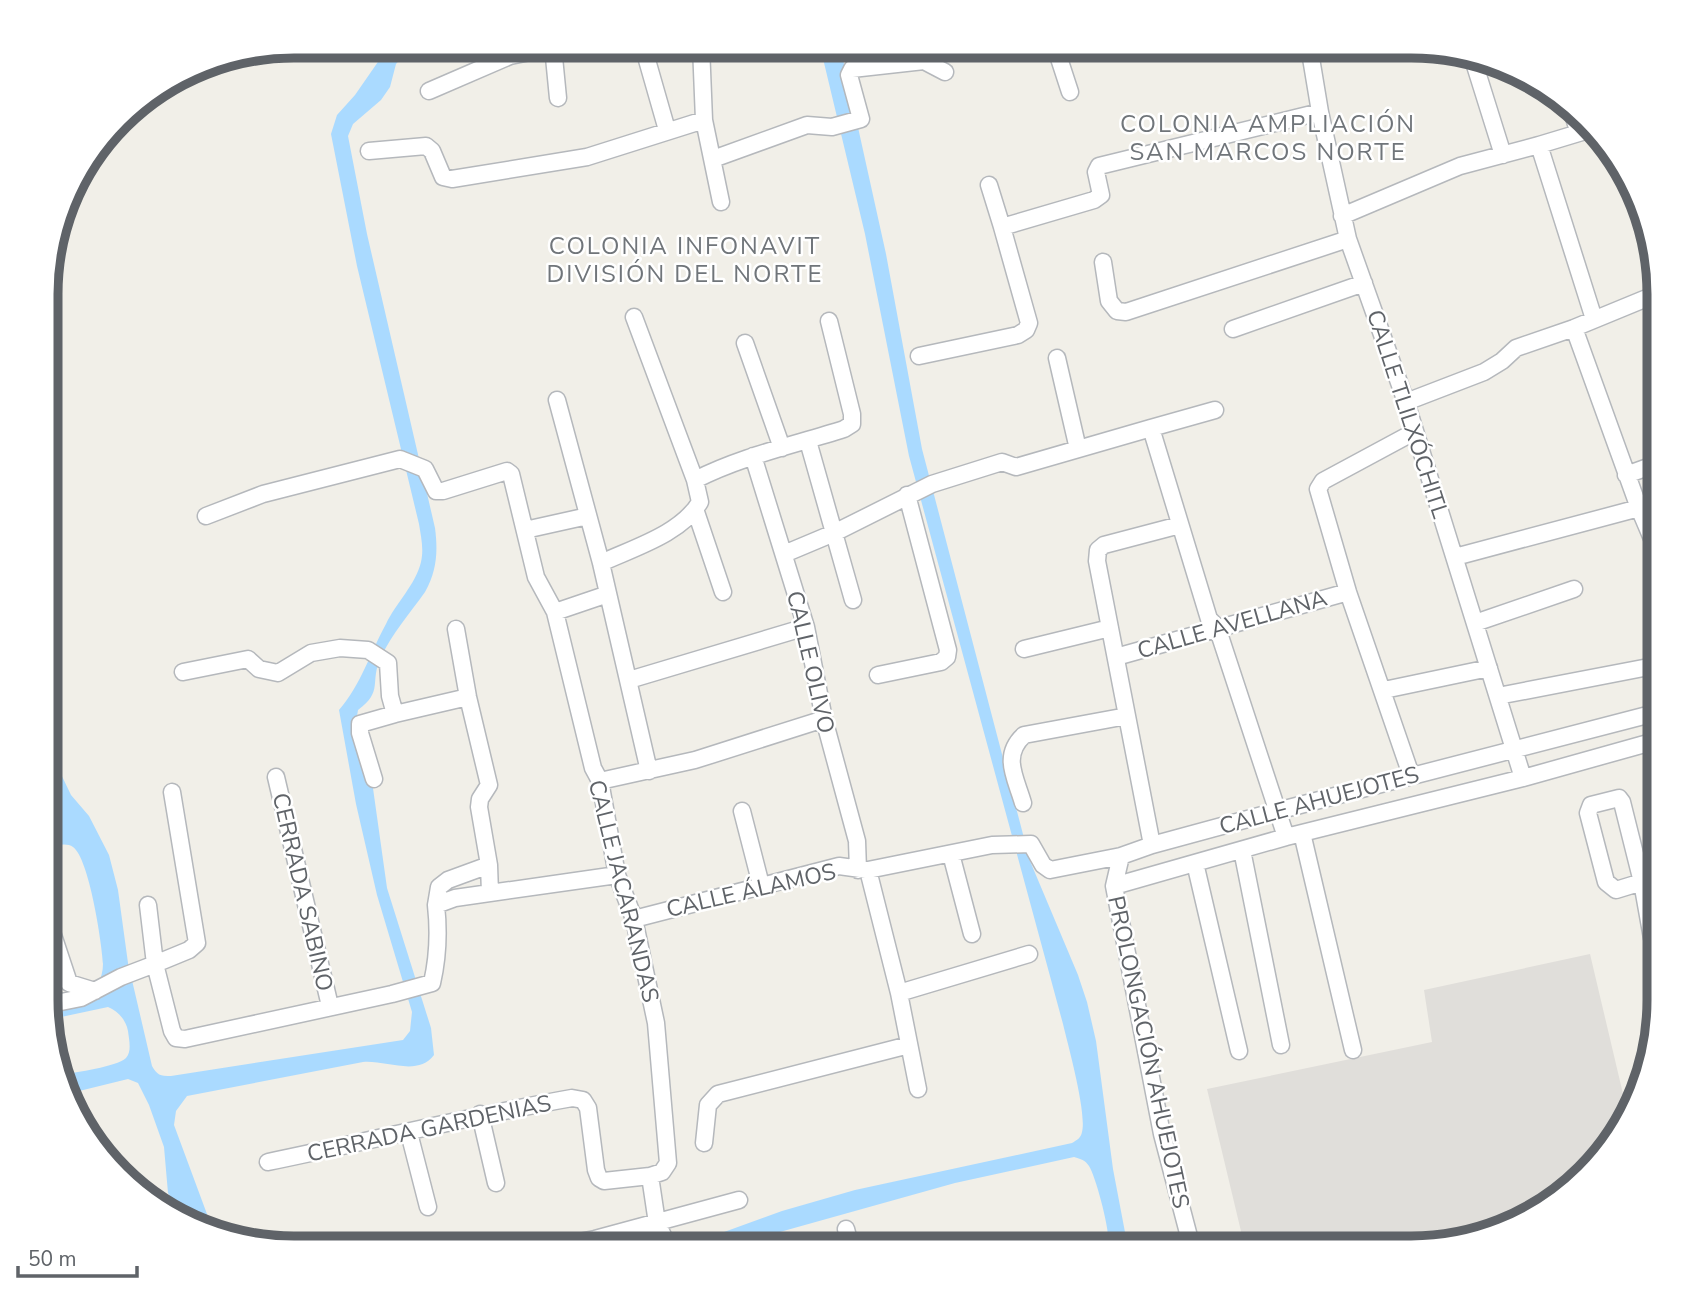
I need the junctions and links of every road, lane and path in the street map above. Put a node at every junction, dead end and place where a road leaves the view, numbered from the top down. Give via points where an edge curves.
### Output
1 (505, 58) edge
2 (557, 58) edge
3 (646, 58) edge
4 (701, 58) edge
5 (907, 58) edge
6 (931, 58) edge
7 (1059, 58) edge
8 (1311, 58) edge
9 (1475, 67) edge
10 (945, 72) dead end
11 (429, 91) dead end
12 (1070, 92) dead end
13 (558, 98) dead end
14 (1320, 112) junction
15 (704, 120) junction
16 (667, 130) junction
17 (1582, 131) edge
18 (1539, 145) junction
19 (369, 150) dead end
20 (1503, 155) junction
21 (713, 159) junction
22 (989, 185) dead end
23 (721, 202) dead end
24 (1342, 216) junction
25 (1002, 227) junction
26 (1348, 239) junction
27 (1103, 262) dead end
28 (1364, 284) junction
29 (1647, 298) edge
30 (635, 317) dead end
31 (1594, 320) junction
32 (829, 321) dead end
33 (1574, 328) junction
34 (1233, 329) dead end
35 (746, 344) dead end
36 (919, 356) dead end
37 (1057, 358) dead end
38 (557, 400) dead end
39 (1406, 402) junction
40 (1215, 410) dead end
41 (1151, 428) junction
42 (1414, 432) junction
43 (808, 440) junction
44 (782, 448) junction
45 (1079, 449) junction
46 (753, 456) junction
47 (1647, 467) edge
48 (1626, 475) junction
49 (695, 480) junction
50 (910, 494) junction
51 (1639, 508) junction
52 (695, 509) junction
53 (206, 516) dead end
54 (587, 516) junction
55 (1181, 525) junction
56 (1647, 526) edge
57 (525, 530) junction
58 (834, 533) junction
59 (784, 554) junction
60 (1455, 556) junction
61 (601, 563) junction
62 (1574, 589) dead end
63 (723, 592) dead end
64 (1348, 592) junction
65 (608, 594) junction
66 (853, 600) dead end
67 (555, 612) junction
68 (1475, 623) junction
69 (806, 627) junction
70 (1217, 627) junction
71 (1110, 628) junction
72 (456, 629) dead end
73 (1024, 649) dead end
74 (1116, 657) junction
75 (1647, 667) edge
76 (1489, 668) junction
77 (183, 672) dead end
78 (878, 675) dead end
79 (629, 680) junction
80 (1384, 690) junction
81 (1498, 696) junction
82 (468, 697) junction
83 (395, 714) junction
84 (1647, 715) edge
85 (1127, 716) junction
86 (824, 719) junction
87 (1647, 743) edge
88 (1515, 749) junction
89 (649, 771) junction
90 (1411, 775) junction
91 (276, 777) dead end
92 (1523, 778) junction
93 (374, 779) dead end
94 (600, 781) junction
95 (172, 792) dead end
96 (1023, 803) dead end
97 (742, 811) dead end
98 (1277, 811) junction
99 (1302, 833) junction
100 (1286, 837) junction
101 (992, 845) joint
102 (1152, 845) junction
103 (1242, 850) junction
104 (951, 854) junction
105 (1121, 856) junction
106 (1195, 863) junction
107 (489, 865) junction
108 (863, 870) junction
109 (617, 875) junction
110 (1642, 882) junction
111 (761, 886) junction
112 (1115, 886) junction
113 (490, 893) junction
114 (148, 905) dead end
115 (436, 905) junction
116 (1647, 910) edge
117 (634, 919) junction
118 (972, 934) dead end
119 (58, 950) edge
120 (1029, 954) dead end
121 (155, 964) junction
122 (97, 990) junction
123 (900, 993) junction
124 (58, 1003) edge
125 (330, 1006) junction
126 (909, 1045) junction
127 (1281, 1045) dead end
128 (1353, 1050) dead end
129 (1239, 1051) dead end
130 (918, 1089) dead end
131 (480, 1114) junction
132 (409, 1133) junction
133 (704, 1143) dead end
134 (268, 1162) dead end
135 (650, 1176) junction
136 (496, 1183) dead end
137 (739, 1200) dead end
138 (428, 1207) dead end
139 (657, 1223) junction
140 (846, 1228) dead end
141 (607, 1236) edge
142 (663, 1236) edge
143 (848, 1236) edge
144 (1189, 1236) edge

1 - 11 street
2 - 13 street
3 - 16 street
4 - 15 street
5 - 21 street via 852,69 849,75 861,119 832,127 799,127
6 - 10 street
7 - 12 street
8 - 14 street, CALLE TLILXÓCHITL
9 - 20 street
14 - 24 street, CALLE TLILXÓCHITL
14 - 25 street via 1099,166 1101,195 1094,200
15 - 16 street
15 - 21 street
16 - 19 street via 587,157 452,179 443,177 426,146
17 - 18 street
18 - 20 street
18 - 31 street
20 - 24 street via 1460,166
21 - 23 street
22 - 25 street
24 - 26 street, CALLE TLILXÓCHITL
25 - 36 street via 1029,323 1026,330
26 - 27 street via 1126,312 1117,311 1109,301
26 - 28 street, CALLE TLILXÓCHITL
28 - 34 street
28 - 39 street, CALLE TLILXÓCHITL
29 - 31 street
30 - 49 street
31 - 33 street
32 - 43 street via 852,424
33 - 39 street via 1516,348 1484,372
33 - 48 street
35 - 44 street
37 - 45 street
38 - 54 street
39 - 42 street, CALLE TLILXÓCHITL
40 - 41 street
41 - 45 street
41 - 55 street
42 - 60 street, CALLE TLILXÓCHITL
42 - 64 street via 1323,481 1318,489
43 - 44 street
43 - 58 street
44 - 46 street
45 - 50 street via 1016,467 1002,463
46 - 49 street
46 - 59 street, CALLE OLIVO
47 - 48 street
48 - 51 street
49 - 52 street via 700,502
50 - 58 street
50 - 78 street via 947,657
51 - 56 street
51 - 60 street
52 - 61 street via 671,528
52 - 63 street
53 - 57 street, CALLE JACARANDAS via 263,494 400,459 425,469 436,491 507,471 515,483
54 - 57 street
54 - 61 street
55 - 70 street via 1209,619
55 - 71 street via 1098,550
57 - 67 street, CALLE JACARANDAS via 536,577
58 - 59 street
58 - 66 street
59 - 69 street, CALLE OLIVO
60 - 68 street, CALLE TLILXÓCHITL
61 - 65 street
62 - 68 street
64 - 70 street, CALLE AVELLANA
64 - 80 street
65 - 67 street
65 - 79 street
67 - 94 street, CALLE JACARANDAS
68 - 76 street, CALLE TLILXÓCHITL
69 - 79 street
69 - 86 street, CALLE OLIVO
70 - 74 street, CALLE AVELLANA
70 - 98 street
71 - 73 street
71 - 74 street
72 - 82 street
74 - 85 street
75 - 81 street
76 - 80 street
76 - 81 street, CALLE TLILXÓCHITL
77 - 83 street via 248,659 259,669 278,673 311,653 368,650 388,663
79 - 89 street
80 - 90 street
81 - 88 street, CALLE TLILXÓCHITL
82 - 83 street
82 - 107 street via 489,785 479,807
83 - 93 street via 360,724
84 - 88 street, CALLE AHUEJOTES
85 - 96 street via 1024,735 1010,757
85 - 102 street
86 - 89 street
86 - 108 street, CALLE OLIVO
87 - 92 street, CALLE AHUEJOTES
88 - 90 street, CALLE AHUEJOTES
88 - 92 street, CALLE TLILXÓCHITL
89 - 94 street
90 - 98 street, CALLE AHUEJOTES
91 - 125 street, CERRADA SABINO
92 - 99 street, CALLE AHUEJOTES
94 - 109 street, CALLE JACARANDAS
95 - 121 street via 197,943
97 - 111 street
98 - 100 street
98 - 102 street, CALLE AHUEJOTES
99 - 100 street, CALLE AHUEJOTES
99 - 128 street
100 - 103 street, CALLE AHUEJOTES
101 - 104 street, CALLE ÁLAMOS
101 - 105 street, CALLE AHUEJOTES via 1031,844 1051,870
102 - 105 street, CALLE AHUEJOTES
103 - 106 street, CALLE AHUEJOTES
103 - 127 street
104 - 108 street, CALLE ÁLAMOS
104 - 118 street
105 - 112 street, PROLONGACIÓN AHUEJOTES
106 - 112 street, CALLE AHUEJOTES
106 - 129 street
107 - 113 street
107 - 115 street via 448,880 439,887
108 - 111 street, CALLE ÁLAMOS via 839,866
108 - 123 street, CALLE OLIVO
109 - 113 street
109 - 117 street, CALLE JACARANDAS
110 - 110 street via 1621,799 1591,805 1588,813 1606,882 1616,890
110 - 116 street
111 - 117 street, CALLE ÁLAMOS
112 - 144 street, PROLONGACIÓN AHUEJOTES via 1162,1134
113 - 115 street
114 - 121 street
115 - 125 street via 437,963 432,983
117 - 135 street, CALLE JACARANDAS via 656,1023 668,1155 662,1172
119 - 122 street via 69,983
120 - 123 street
121 - 122 street
121 - 125 street via 176,1038
122 - 124 street
123 - 126 street, CALLE OLIVO
126 - 130 street, CALLE OLIVO
126 - 133 street via 718,1094 708,1105
131 - 132 street, CERRADA GARDENIAS
131 - 135 street, CERRADA GARDENIAS via 583,1100 599,1178
131 - 136 street
132 - 134 street, CERRADA GARDENIAS
132 - 138 street
135 - 139 street
137 - 139 street
139 - 141 street
139 - 142 street
140 - 143 street

